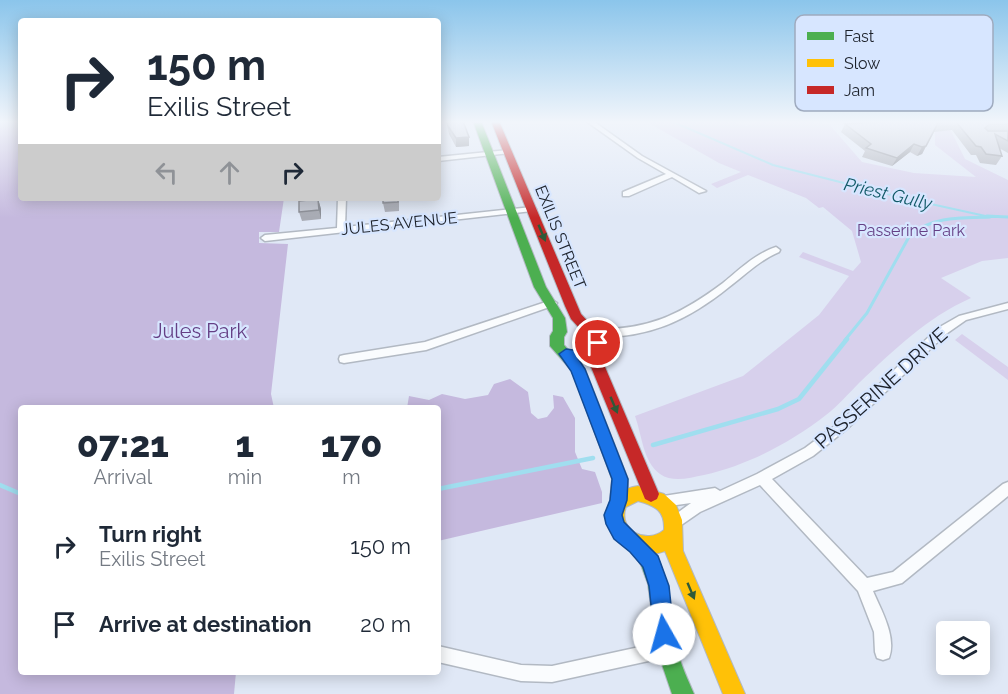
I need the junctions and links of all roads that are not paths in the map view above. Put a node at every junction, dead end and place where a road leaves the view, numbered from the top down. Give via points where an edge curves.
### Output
1 (501, 153) edge
2 (508, 153) edge
3 (635, 153) edge
4 (490, 154) junction
5 (441, 159) edge
6 (671, 175) junction
7 (702, 191) dead end
8 (626, 194) dead end
9 (342, 201) edge
10 (532, 209) junction
11 (511, 211) junction
12 (341, 230) junction
13 (265, 238) dead end
14 (776, 250) dead end
15 (552, 303) junction
16 (1008, 306) edge
17 (560, 332) junction
18 (593, 339) junction
19 (566, 354) junction
20 (344, 358) dead end
21 (762, 478) junction
22 (1008, 488) edge
23 (724, 493) junction
24 (656, 497) junction
25 (619, 500) junction
26 (672, 530) junction
27 (637, 545) junction
28 (864, 586) junction
29 (667, 649) junction
30 (883, 652) dead end
31 (441, 655) edge
32 (683, 694) edge
33 (734, 694) edge

1 - 4 street
2 - 10 street, EXILIS STREET
3 - 6 street
4 - 5 street
4 - 11 street, EXILIS STREET
6 - 7 street
6 - 8 street
9 - 12 street
10 - 11 street, JULES AVENUE
10 -> 18 street, EXILIS STREET via 571,306
11 - 12 street, JULES AVENUE
11 - 15 street, EXILIS STREET via 540,287
12 - 13 street, JULES AVENUE
14 - 18 street via 759,257 676,319
15 - 17 street, EXILIS STREET
15 - 20 street via 426,346
16 - 21 street, PASSERINE DRIVE via 963,318 942,331 844,425 809,452
17 - 18 street via 576,327
17 - 19 street, EXILIS STREET via 557,346
18 - 19 street via 592,354
18 -> 24 street, EXILIS STREET via 598,367
19 - 25 street, EXILIS STREET via 578,369 620,479
21 - 23 street, PASSERINE DRIVE
21 - 28 street
22 - 28 street via 897,578
23 - 24 street, PASSERINE DRIVE
23 - 26 street, PASSERINE DRIVE via 695,508
24 - 25 street via 631,493
24 - 26 street, EXILIS STREET via 672,514
25 - 27 street, EXILIS STREET via 613,515 615,524 620,533
26 - 27 street via 658,546
26 -> 33 street, EXILIS STREET via 674,551
27 - 29 street, EXILIS STREET via 651,562 659,586
28 - 30 street via 882,632
29 - 31 street via 552,674 521,674
29 - 32 street, EXILIS STREET

